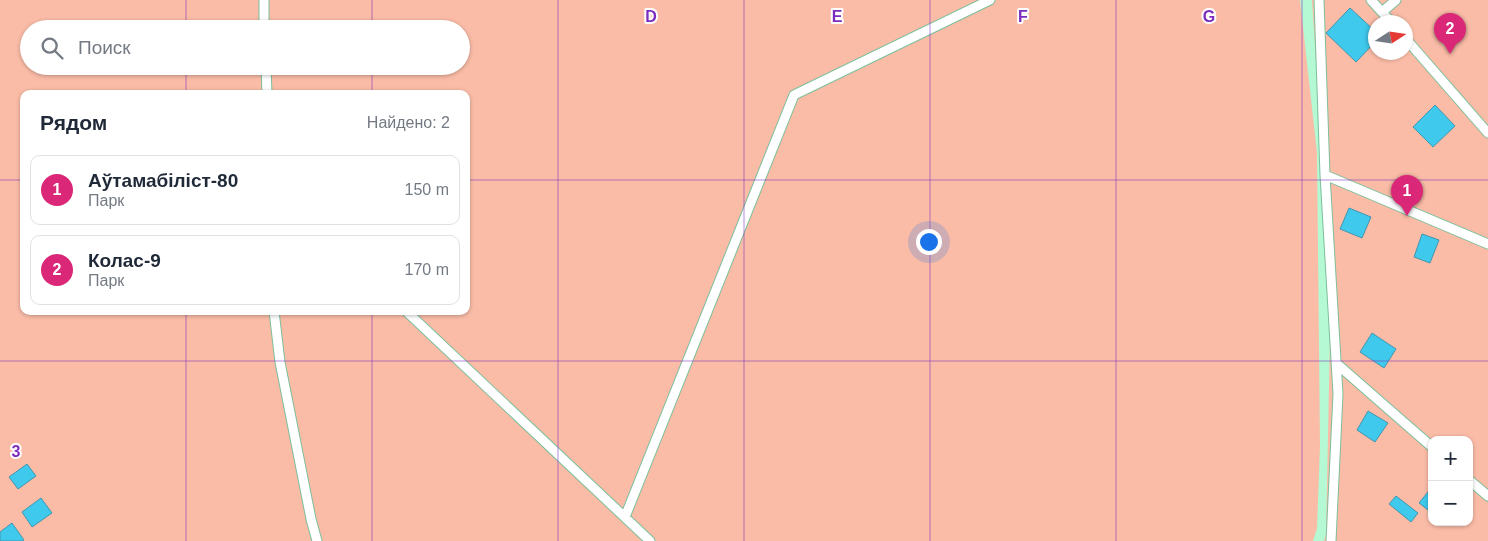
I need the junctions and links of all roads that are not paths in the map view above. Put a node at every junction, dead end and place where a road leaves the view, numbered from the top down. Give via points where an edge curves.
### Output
1 (264, 0) edge
2 (990, 0) edge
3 (1320, 0) edge
4 (1371, 0) edge
5 (1396, 0) edge
6 (1382, 12) junction
7 (1385, 15) edge
8 (264, 20) edge
9 (1413, 47) edge
10 (266, 75) edge
11 (267, 90) edge
12 (1488, 132) edge
13 (1325, 174) junction
14 (1488, 244) edge
15 (274, 315) edge
16 (410, 315) edge
17 (1337, 364) junction
18 (1428, 444) edge
19 (1470, 481) edge
20 (1488, 496) edge
21 (625, 517) junction
22 (317, 541) edge
23 (650, 541) edge
24 (1332, 541) edge

1 - 8 lane
2 - 21 lane via 794,95
3 - 13 lane
4 - 6 lane
5 - 6 lane
6 - 7 lane
9 - 12 lane
10 - 11 lane
13 - 14 lane
13 - 17 lane
15 - 22 lane via 280,362
16 - 21 lane
17 - 18 lane
17 - 24 lane
19 - 20 lane
21 - 23 lane

